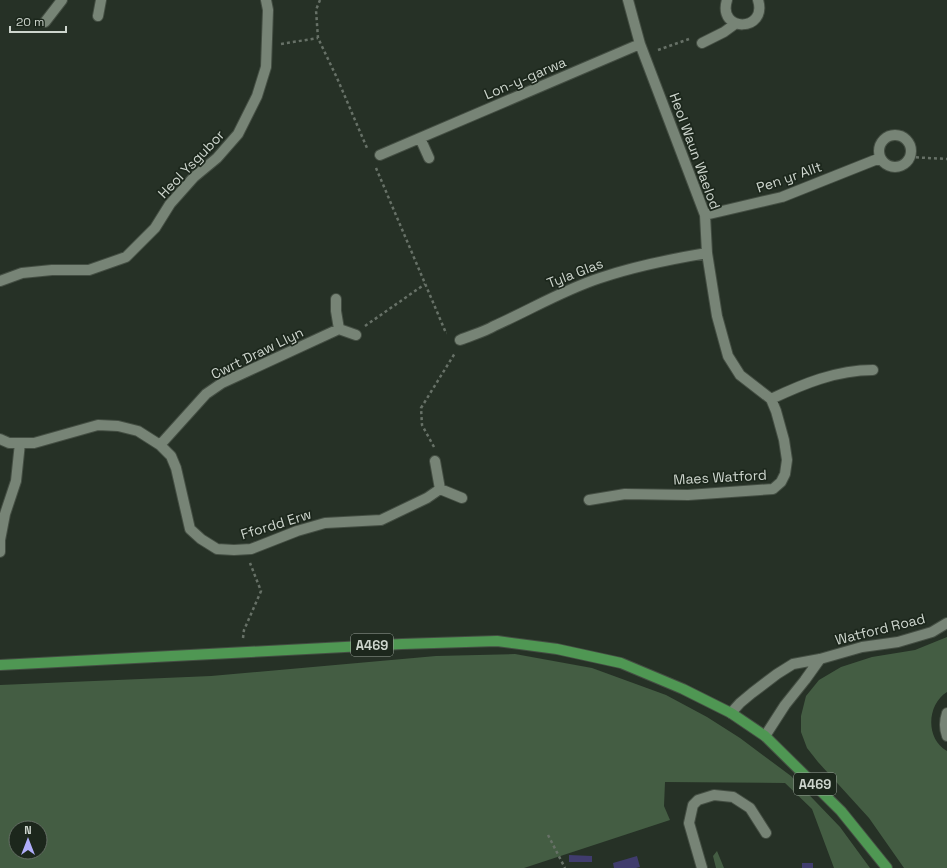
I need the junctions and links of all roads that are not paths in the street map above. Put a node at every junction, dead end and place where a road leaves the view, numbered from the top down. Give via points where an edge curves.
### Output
1 (62, 0) edge
2 (101, 0) edge
3 (266, 0) edge
4 (628, 0) edge
5 (727, 0) edge
6 (758, 0) edge
7 (98, 16) dead end
8 (46, 22) dead end
9 (735, 24) junction
10 (702, 43) road end
11 (640, 44) junction
12 (420, 138) junction
13 (380, 155) dead end
14 (428, 158) dead end
15 (880, 158) junction
16 (704, 215) junction
17 (707, 253) junction
18 (0, 281) edge
19 (336, 299) dead end
20 (717, 316) joint
21 (339, 329) junction
22 (356, 335) road end
23 (460, 340) road end
24 (873, 370) dead end
25 (770, 399) junction
26 (0, 439) edge
27 (20, 443) junction
28 (160, 445) junction
29 (435, 461) road end
30 (440, 489) junction
31 (462, 498) dead end
32 (589, 500) dead end
33 (0, 552) edge
34 (947, 623) edge
35 (820, 659) junction
36 (0, 666) edge
37 (731, 713) junction
38 (947, 713) edge
39 (765, 736) junction
40 (947, 736) edge
41 (766, 833) dead end
42 (702, 868) edge
43 (887, 868) edge

1 - 8 street
2 - 7 street
3 - 18 street, Heol Ysgubor via 266,67 257,96 238,134 170,204 155,228 126,257 89,270 22,273
4 - 11 street, Heol Waun Waelod
5 - 9 street via 726,13
6 - 9 street via 759,14 755,20 749,24
9 - 10 street
11 - 12 street, Lon-y-garwa
11 - 16 street, Heol Waun Waelod
12 - 13 street, Lon-y-garwa
12 - 14 street
15 - 15 street via 893,167 903,165 910,157 908,142 894,135 885,139 881,143
15 - 16 street, Pen yr Allt via 782,197
16 - 17 street, Heol Waun Waelod
17 - 20 street, Heol Waun Waelod
17 - 23 street, Tyla Glas via 644,265 599,278
19 - 21 street
20 - 25 street, Maes Watford via 728,356 734,367
21 - 22 street
21 - 28 street, Cwrt Draw Llyn via 222,383 206,394
24 - 25 street via 832,375
25 - 32 street, Maes Watford via 778,418 787,460 785,474 773,489 688,495 625,494
26 - 27 street, Ffordd Erw via 9,443
27 - 28 street, Ffordd Erw via 34,444 98,425 138,431
27 - 33 street via 16,481 5,514
28 - 30 street, Ffordd Erw via 171,456 176,468 190,529 217,549 251,549 325,523 381,520
29 - 30 street
30 - 31 street
34 - 35 street, Watford Road via 932,632 898,642 862,647
35 - 37 street, Watford Road via 793,664 752,693
35 - 39 street, Watford Road
36 - 37 main road, A469 via 497,641 557,649 622,663
37 - 39 main road, A469
38 - 40 street via 944,728
39 - 43 main road, A469 via 841,811
41 - 42 street via 750,808 733,797 714,795 698,800 693,805 689,823

